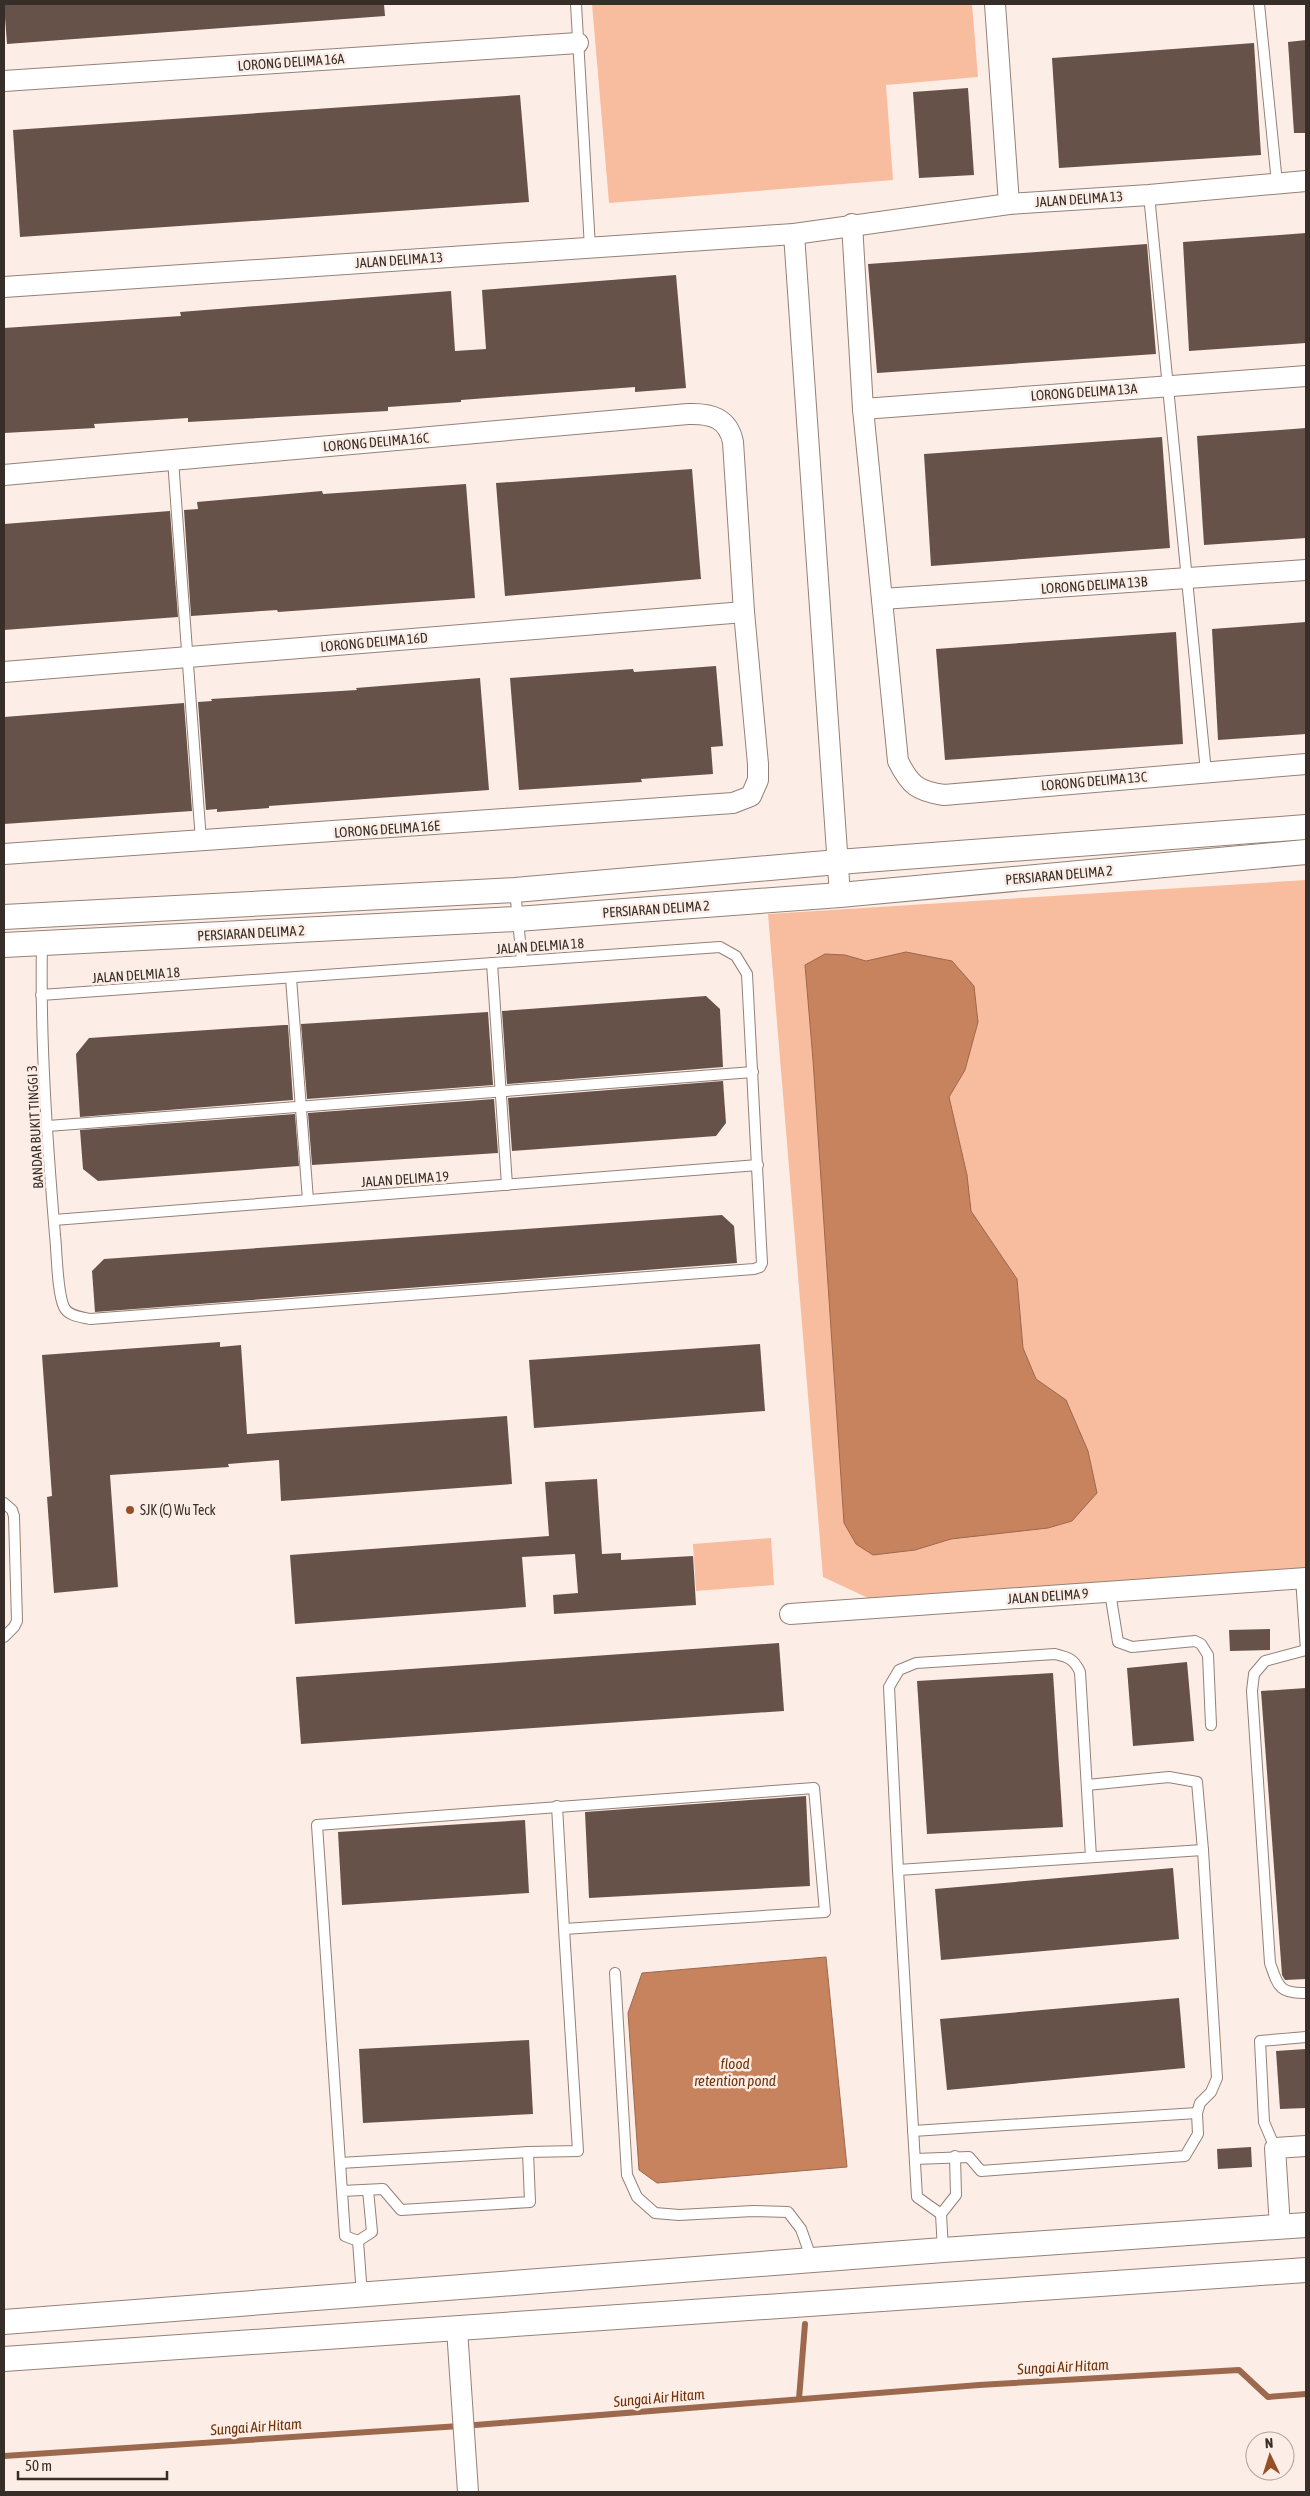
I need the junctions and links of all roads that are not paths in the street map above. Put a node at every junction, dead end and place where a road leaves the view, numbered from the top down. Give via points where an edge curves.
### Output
1 (576, 4) edge
2 (999, 4) edge
3 (1259, 4) edge
4 (578, 43) junction
5 (4, 81) edge
6 (1306, 181) edge
7 (1277, 183) junction
8 (1149, 195) junction
9 (1009, 204) junction
10 (852, 224) junction
11 (794, 234) junction
12 (590, 248) junction
13 (4, 287) edge
14 (1306, 376) edge
15 (1168, 386) junction
16 (863, 409) junction
17 (173, 460) junction
18 (4, 475) edge
19 (1306, 570) edge
20 (1187, 578) junction
21 (882, 600) junction
22 (744, 612) junction
23 (187, 657) junction
24 (4, 672) edge
25 (1306, 764) edge
26 (1206, 772) junction
27 (1306, 827) edge
28 (202, 842) junction
29 (1306, 852) edge
30 (4, 854) edge
31 (838, 862) junction
32 (515, 890) junction
33 (840, 895) junction
34 (4, 917) edge
35 (517, 919) junction
36 (42, 944) junction
37 (4, 946) edge
38 (522, 961) junction
39 (492, 963) junction
40 (290, 978) junction
41 (41, 995) junction
42 (753, 1072) junction
43 (501, 1091) junction
44 (300, 1106) junction
45 (48, 1126) junction
46 (758, 1165) junction
47 (507, 1185) junction
48 (308, 1200) junction
49 (54, 1220) junction
50 (64, 1308) joint
51 (4, 1503) edge
52 (1304, 1578) edge
53 (1110, 1592) junction
54 (790, 1614) dead end
55 (4, 1637) edge
56 (1306, 1650) edge
57 (1211, 1725) dead end
58 (1087, 1785) junction
59 (556, 1806) junction
60 (1203, 1850) junction
61 (1091, 1856) junction
62 (898, 1870) junction
63 (564, 1929) junction
64 (614, 1973) dead end
65 (1306, 1993) edge
66 (1306, 2037) edge
67 (1198, 2113) junction
68 (913, 2131) junction
69 (1306, 2146) edge
70 (1275, 2148) junction
71 (528, 2152) junction
72 (955, 2156) junction
73 (916, 2159) junction
74 (340, 2163) junction
75 (368, 2190) junction
76 (342, 2191) junction
77 (941, 2214) junction
78 (1306, 2225) edge
79 (1280, 2227) junction
80 (358, 2241) junction
81 (943, 2250) junction
82 (812, 2261) junction
83 (1306, 2270) edge
84 (362, 2295) junction
85 (4, 2322) edge
86 (456, 2329) junction
87 (4, 2359) edge
88 (468, 2492) edge

1 - 4 lane
2 - 9 street
3 - 7 lane
4 - 5 street, LORONG DELIMA 16A
4 - 12 lane
6 - 7 street, JALAN DELIMA 13
7 - 8 street, JALAN DELIMA 13
8 - 9 street, JALAN DELIMA 13
8 - 15 lane
9 - 10 street, JALAN DELIMA 13
10 - 11 street, JALAN DELIMA 13
10 - 16 street
11 - 12 street, JALAN DELIMA 13
11 - 31 street
12 - 13 street, JALAN DELIMA 13
14 - 15 street, LORONG DELIMA 13A
15 - 16 street, LORONG DELIMA 13A
15 - 20 lane
16 - 21 street
17 - 18 street, LORONG DELIMA 16C
17 - 22 street, LORONG DELIMA 16C via 701,414 722,420 733,442
17 - 23 lane
19 - 20 street, LORONG DELIMA 13B
20 - 21 street, LORONG DELIMA 13B
20 - 26 lane
21 - 26 street, LORONG DELIMA 13C via 898,761 906,777 924,792 944,794
22 - 23 street, LORONG DELIMA 16D
22 - 28 street, LORONG DELIMA 16E via 758,780 751,796 732,803
23 - 24 street, LORONG DELIMA 16D
23 - 28 lane
25 - 26 street, LORONG DELIMA 13C
27 - 31 street, PERSIARAN DELIMA 2
28 - 30 street, LORONG DELIMA 16E
29 - 33 street, PERSIARAN DELIMA 2
31 - 32 street, PERSIARAN DELIMA 2
31 - 33 street
32 - 34 street, PERSIARAN DELIMA 2
32 - 35 lane
33 - 35 street, PERSIARAN DELIMA 2
35 - 36 street, PERSIARAN DELIMA 2
35 - 38 lane
36 - 37 street, PERSIARAN DELIMA 2
36 - 41 lane, BANDAR BUKIT TINGGI 3
38 - 39 lane, JALAN DELMIA 18
38 - 42 lane, JALAN DELMIA 18 via 720,947 736,956 747,974
39 - 40 lane, JALAN DELMIA 18
39 - 43 lane
40 - 41 lane, JALAN DELMIA 18
40 - 44 lane
41 - 45 lane, BANDAR BUKIT TINGGI 3
42 - 43 lane
42 - 46 lane, JALAN DELMIA 18
43 - 44 lane
43 - 47 lane
44 - 45 lane
44 - 48 lane
45 - 49 lane, BANDAR BUKIT TINGGI 3
46 - 47 lane, JALAN DELIMA 19
46 - 50 lane, JALAN DELMIA 18 via 763,1255 760,1267 754,1269 90,1318 74,1316
47 - 48 lane, JALAN DELIMA 19
48 - 49 lane, JALAN DELIMA 19
49 - 50 lane, BANDAR BUKIT TINGGI 3
51 - 55 lane via 14,1516 17,1620
52 - 53 street, JALAN DELIMA 9
52 - 56 lane
53 - 54 street, JALAN DELIMA 9
53 - 57 lane via 1118,1642 1132,1647 1195,1641 1204,1648 1208,1655
56 - 65 lane via 1265,1661 1254,1674 1252,1691 1270,1963 1278,1986 1288,1993
58 - 60 lane via 1169,1777 1197,1782
58 - 61 lane
58 - 62 lane via 1080,1672 1069,1657 1055,1654 916,1663 899,1670 889,1687
59 - 63 lane
59 - 63 lane via 814,1788 825,1912
59 - 74 lane via 317,1825
60 - 61 lane
60 - 67 lane via 1217,2078 1211,2092 1200,2103
61 - 62 lane
62 - 68 lane
63 - 71 lane via 578,2151
64 - 82 lane via 627,2175 637,2197 655,2213 788,2212 801,2229
66 - 70 lane via 1260,2041 1264,2122
67 - 68 lane
67 - 72 lane via 1198,2134 1185,2156 981,2171 969,2157
68 - 73 lane
69 - 70 street
70 - 79 street
71 - 74 lane
71 - 75 lane via 530,2202 401,2210 383,2189
72 - 73 lane
72 - 77 lane via 956,2195
73 - 77 lane via 917,2197
74 - 76 lane
75 - 76 lane
75 - 80 lane via 372,2232
76 - 80 lane via 345,2236
77 - 81 lane
78 - 79 street
79 - 81 street
80 - 84 lane
81 - 82 street
82 - 84 street
83 - 86 street
84 - 85 street
86 - 87 street
86 - 88 street

